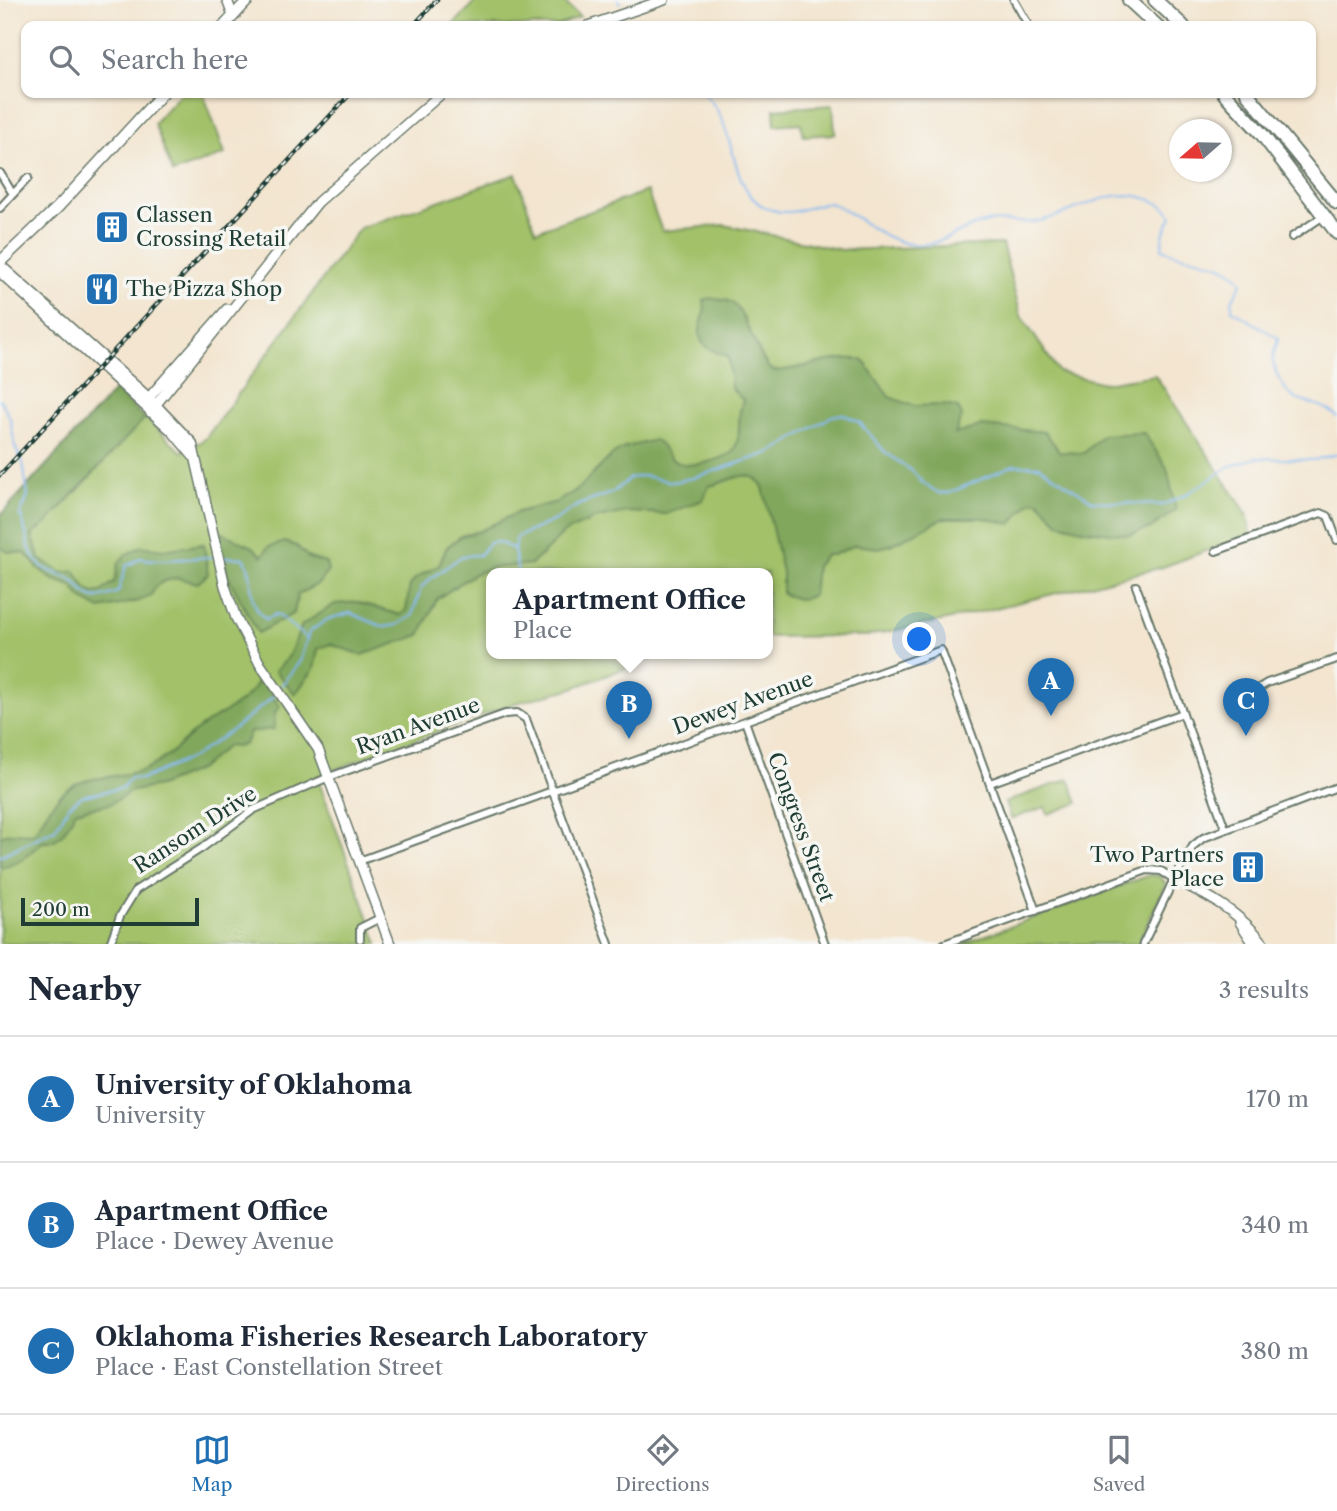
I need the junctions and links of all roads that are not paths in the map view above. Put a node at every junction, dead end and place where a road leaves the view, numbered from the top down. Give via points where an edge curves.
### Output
1 (227, 0) edge
2 (248, 0) edge
3 (664, 0) edge
4 (1014, 0) edge
5 (1129, 0) edge
6 (1155, 0) edge
7 (233, 16) junction
8 (228, 21) edge
9 (603, 21) edge
10 (1026, 21) edge
11 (1152, 21) edge
12 (1178, 21) edge
13 (158, 98) edge
14 (436, 98) edge
15 (1229, 98) edge
16 (1251, 98) edge
17 (0, 173) edge
18 (28, 178) dead end
19 (1320, 180) junction
20 (1337, 190) edge
21 (13, 194) junction
22 (1337, 203) edge
23 (0, 208) edge
24 (1325, 215) junction
25 (1337, 233) edge
26 (1292, 237) dead end
27 (0, 265) edge
28 (149, 405) junction
29 (1337, 540) edge
30 (1216, 551) dead end
31 (1136, 586) dead end
32 (1337, 659) edge
33 (1252, 703) dead end
34 (1183, 713) junction
35 (745, 721) junction
36 (329, 777) junction
37 (990, 783) junction
38 (1337, 787) edge
39 (552, 791) junction
40 (1225, 828) junction
41 (359, 861) junction
42 (1174, 879) junction
43 (1036, 911) junction
44 (1237, 917) junction
45 (380, 918) junction
46 (360, 939) dead end
47 (110, 944) edge
48 (390, 944) edge
49 (609, 944) edge
50 (825, 944) edge
51 (944, 944) edge
52 (1143, 944) edge
53 (1254, 944) edge
54 (1264, 944) edge

1 - 7 main road
2 - 7 main road
3 - 9 main road
4 - 10 street
5 - 11 highway
6 - 12 highway
7 - 8 main road
13 - 27 main road
14 - 28 main road via 318,202
15 - 24 highway
16 - 19 highway
17 - 21 street
18 - 21 street
19 - 20 highway
19 - 22 highway
21 - 23 street
24 - 25 highway
24 - 26 street
27 - 28 main road via 4,276 70,339
28 - 36 main road via 198,463 236,618 266,673 313,737
29 - 30 street via 1326,514 1314,515
31 - 34 street
32 - 33 street via 1261,686
34 - 37 street
34 - 40 street
35 - 37 street, Dewey Avenue via 941,650
35 - 39 street, Dewey Avenue
35 - 50 street, Congress Street
36 - 39 street, Ryan Avenue via 505,714 520,713
36 - 41 main road
36 - 47 street, Ransom Drive via 253,810 202,848 142,883 127,901
37 - 43 street
38 - 40 street
39 - 41 street, Dewey Avenue
39 - 49 street
40 - 42 street via 1197,841
41 - 45 main road
42 - 43 street via 1147,870
42 - 44 main road via 1215,899
42 - 52 street
43 - 51 street
44 - 53 main road
44 - 54 main road
45 - 46 street via 360,928
45 - 48 main road

